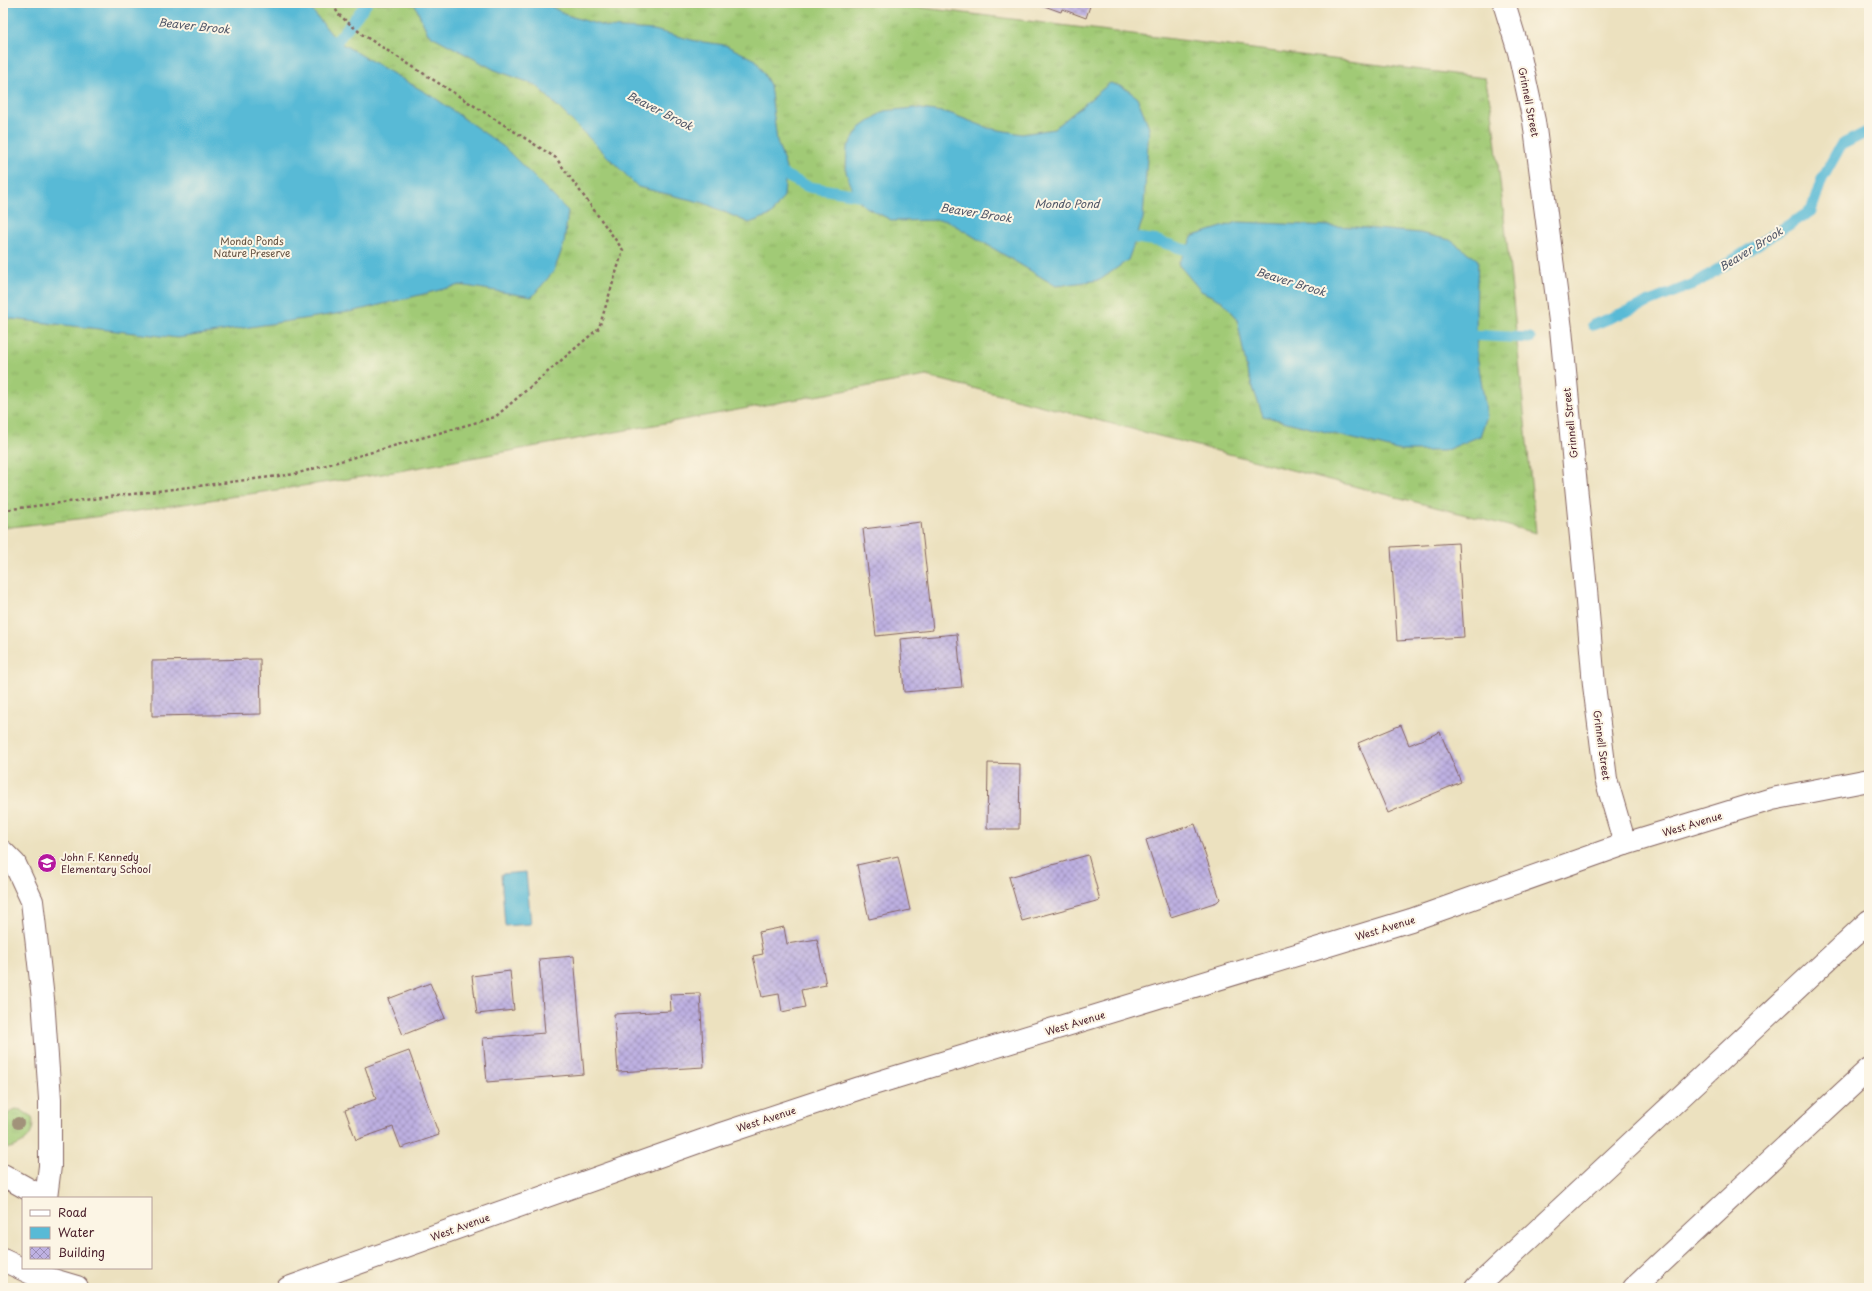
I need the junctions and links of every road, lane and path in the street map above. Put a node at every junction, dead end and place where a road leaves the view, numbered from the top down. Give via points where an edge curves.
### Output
1 (333, 3) edge
2 (1504, 3) edge
3 (3, 510) edge
4 (1869, 780) edge
5 (1625, 844) junction
6 (3, 852) edge
7 (1869, 921) edge
8 (1869, 1069) edge
9 (3, 1175) edge
10 (43, 1197) edge
11 (45, 1197) edge
12 (3, 1260) edge
13 (22, 1269) edge
14 (22, 1269) edge
15 (75, 1281) edge
16 (288, 1288) edge
17 (1476, 1288) edge
18 (1634, 1288) edge

1 - 3 path via 338,14 363,35 556,158 623,250 599,328 496,417 295,474
2 - 5 main road, Grinnell Street via 1519,52 1534,122 1561,329 1594,685 1606,779
4 - 5 main road, West Avenue via 1772,799
5 - 16 main road, West Avenue via 1411,920 860,1088 726,1132
6 - 11 main road via 15,864 32,901 44,999 50,1099 50,1166
7 - 17 main road
8 - 18 main road
9 - 10 main road
12 - 14 main road
13 - 15 main road via 33,1274

